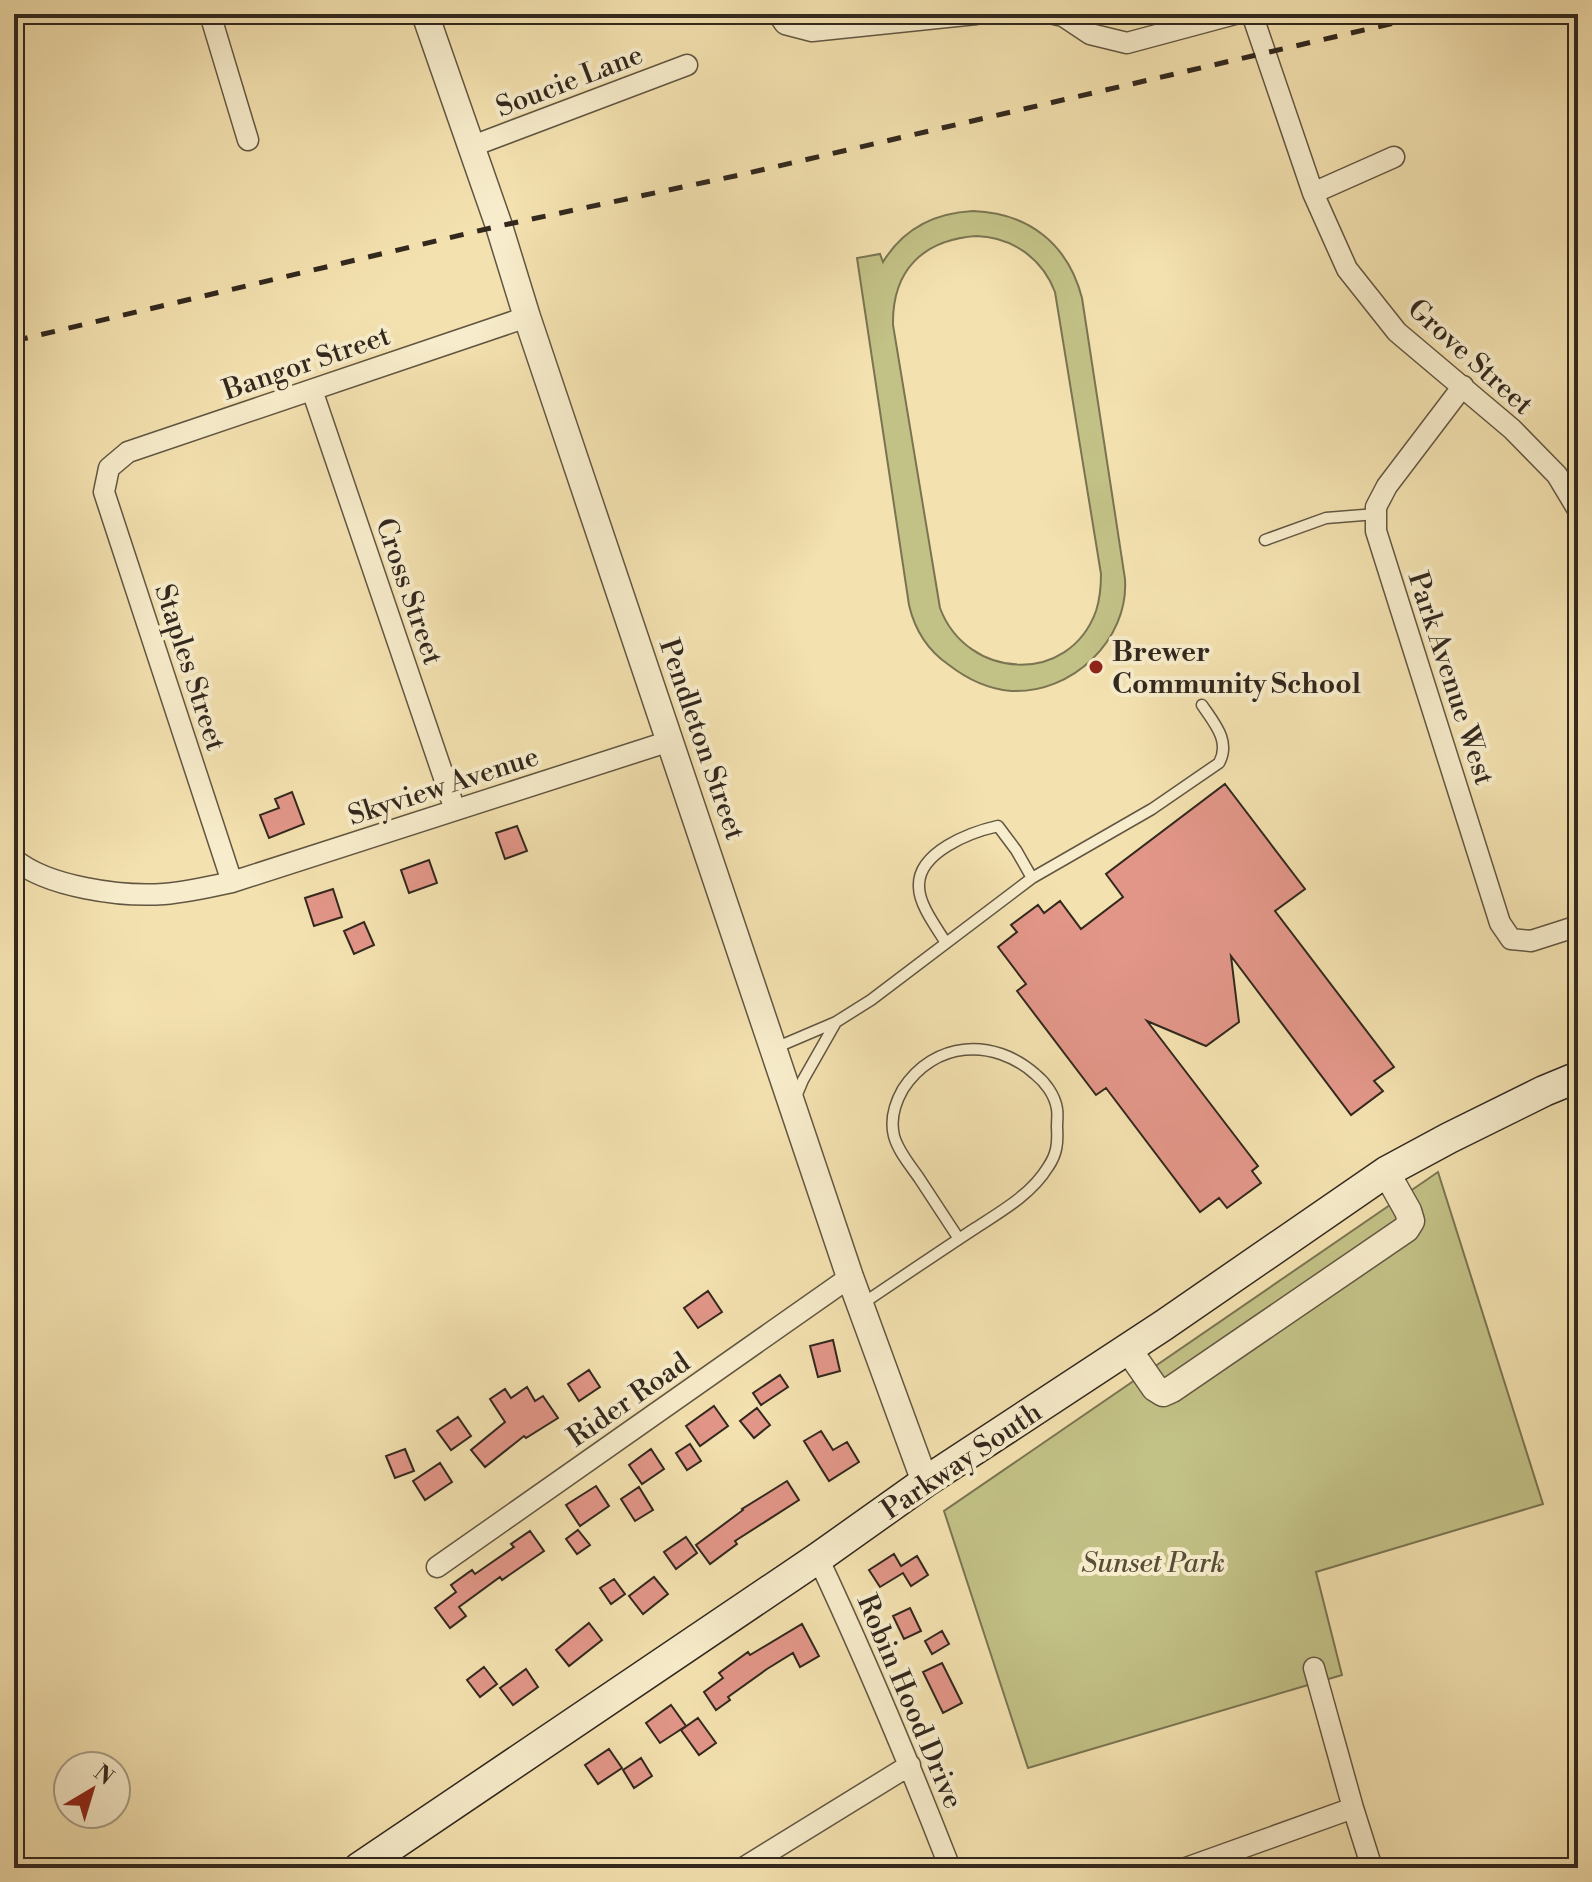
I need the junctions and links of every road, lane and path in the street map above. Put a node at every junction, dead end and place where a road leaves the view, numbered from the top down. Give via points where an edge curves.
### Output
1 (210, 14) edge
2 (425, 14) edge
3 (778, 14) edge
4 (976, 14) edge
5 (1054, 14) edge
6 (1235, 14) edge
7 (1252, 14) edge
8 (687, 65) dead end
9 (248, 140) dead end
10 (470, 147) junction
11 (1394, 157) dead end
12 (1313, 193) junction
13 (527, 317) junction
14 (1463, 386) junction
15 (312, 390) junction
16 (109, 468) joint
17 (1578, 510) edge
18 (1376, 514) junction
19 (1265, 540) dead end
20 (1202, 705) dead end
21 (670, 741) junction
22 (455, 810) junction
23 (14, 859) edge
24 (1032, 878) junction
25 (232, 882) junction
26 (1578, 926) edge
27 (946, 943) junction
28 (836, 1022) junction
29 (774, 1049) junction
30 (1578, 1077) edge
31 (792, 1104) junction
32 (1386, 1172) junction
33 (959, 1239) junction
34 (850, 1277) junction
35 (860, 1305) junction
36 (1128, 1349) junction
37 (925, 1482) junction
38 (818, 1558) junction
39 (437, 1567) dead end
40 (1314, 1668) dead end
41 (910, 1765) junction
42 (1353, 1808) junction
43 (359, 1868) edge
44 (743, 1868) edge
45 (950, 1868) edge
46 (1186, 1868) edge
47 (1372, 1868) edge

1 - 9 street
2 - 10 street, Pendleton Street
3 - 4 street via 785,24 812,31
5 - 6 street via 1090,34 1127,43
7 - 12 street, Grove Street
8 - 10 street, Soucie Lane
10 - 13 street, Pendleton Street
11 - 12 street
12 - 14 street, Grove Street via 1347,269 1397,332
13 - 15 street, Bangor Street
13 - 21 street, Pendleton Street
14 - 17 street, Grove Street via 1557,475
14 - 18 street via 1387,486
15 - 16 street, Bangor Street via 128,452
15 - 22 street, Cross Street
16 - 25 street, Staples Street via 104,492
18 - 19 lane via 1326,518
18 - 26 street, Park Avenue West via 1376,531 1500,923 1511,939 1531,941
20 - 24 lane via 1225,747 1219,763 1152,809
21 - 22 street, Skyview Avenue
21 - 29 street, Pendleton Street
22 - 25 street, Skyview Avenue
23 - 25 street, Skyview Avenue via 61,883 112,892 161,894
24 - 27 lane
24 - 27 lane via 998,826 952,843 927,862 919,887
27 - 28 lane
28 - 29 lane
28 - 31 lane
29 - 31 street, Pendleton Street
30 - 32 main road, Parkway South
31 - 34 street, Pendleton Street
32 - 36 main road, Parkway South
32 - 36 street via 1408,1211 1411,1221 1406,1229 1163,1393
33 - 33 lane via 1017,1200 1056,1153 1057,1108 1041,1079 1015,1059 975,1048 951,1051 923,1066 907,1084 892,1116 902,1153
33 - 35 lane
34 - 35 street, Pendleton Street
34 - 39 street, Rider Road
35 - 37 street, Pendleton Street
36 - 37 main road, Parkway South
37 - 38 main road, Parkway South
38 - 41 street, Robin Hood Drive
38 - 43 main road, Parkway South
40 - 42 street
41 - 44 street
41 - 45 street, Robin Hood Drive
42 - 46 street
42 - 47 street

